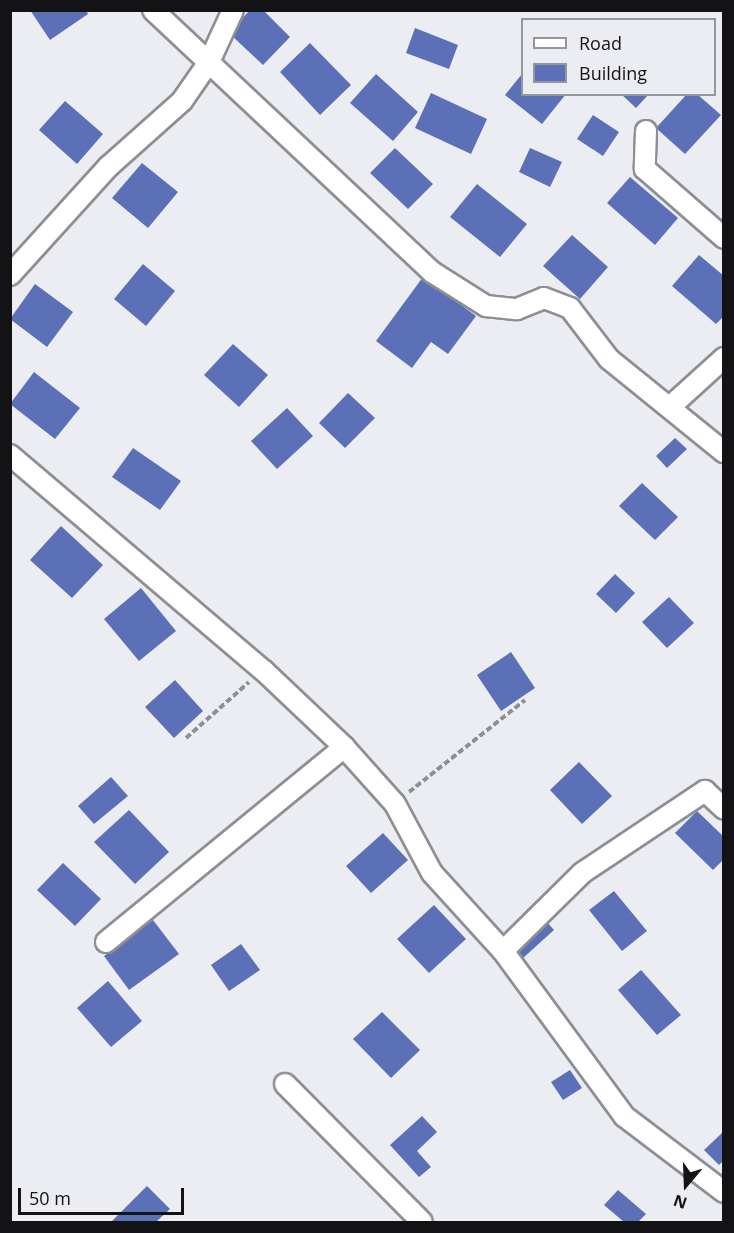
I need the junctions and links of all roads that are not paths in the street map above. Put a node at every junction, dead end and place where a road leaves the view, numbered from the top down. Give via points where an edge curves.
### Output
1 (153, 10) edge
2 (233, 10) edge
3 (209, 62) junction
4 (646, 131) dead end
5 (723, 238) edge
6 (10, 275) edge
7 (723, 358) edge
8 (671, 406) junction
9 (723, 452) edge
10 (10, 455) edge
11 (344, 747) junction
12 (723, 809) edge
13 (106, 942) dead end
14 (503, 951) junction
15 (285, 1084) dead end
16 (723, 1192) edge
17 (422, 1222) edge

1 - 3 street
2 - 3 street
3 - 6 street via 182,101 108,167
3 - 8 street via 432,272 486,306 517,309 544,298 570,308 609,359
4 - 5 street via 645,169
7 - 8 street
8 - 9 street
10 - 11 street via 263,670
11 - 13 street
11 - 14 street via 395,804 432,873
12 - 14 street via 705,791 582,873
14 - 16 street via 624,1116
15 - 17 street

